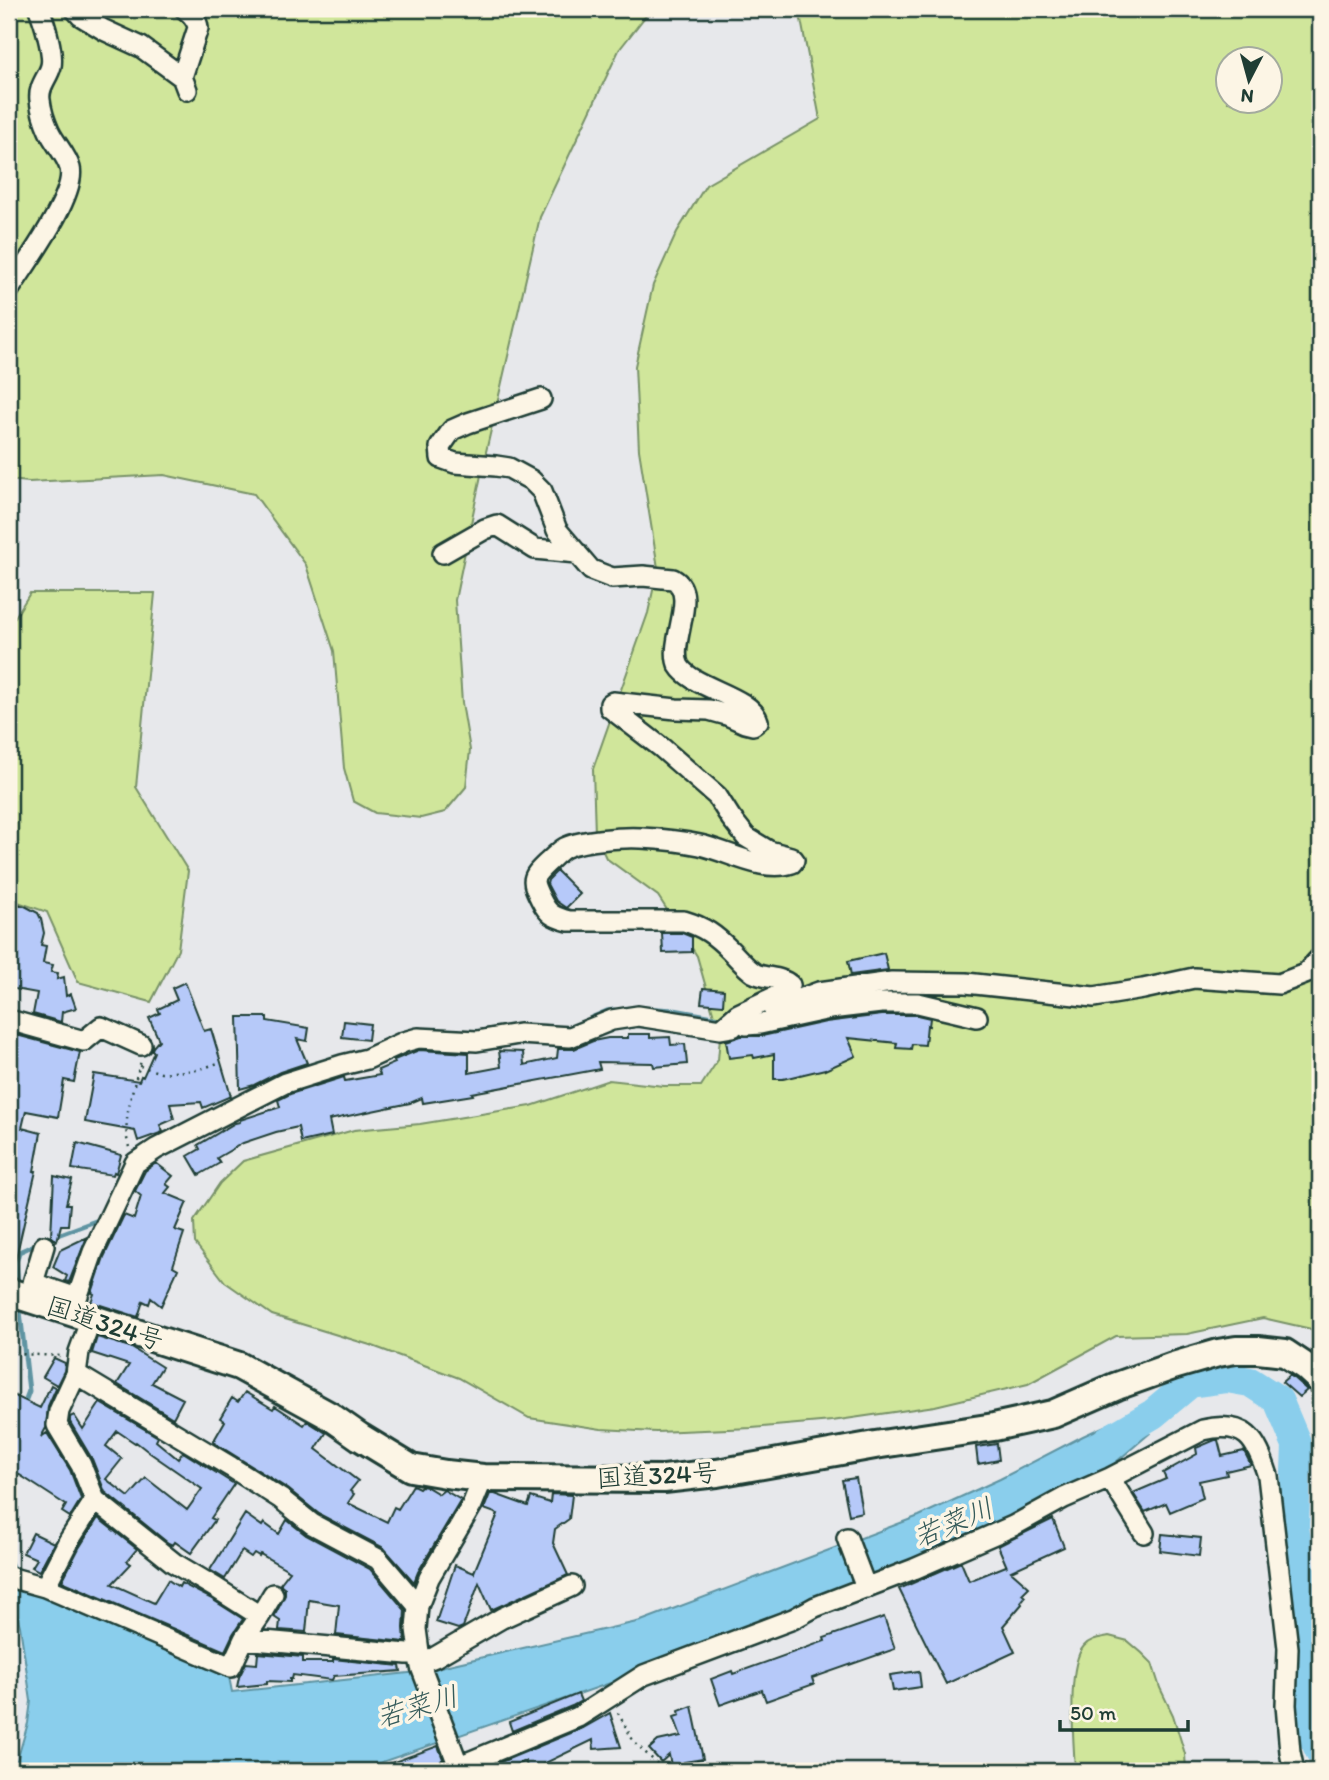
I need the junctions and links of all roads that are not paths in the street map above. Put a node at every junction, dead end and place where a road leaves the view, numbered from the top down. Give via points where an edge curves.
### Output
1 (39, 9) edge
2 (75, 9) edge
3 (185, 9) edge
4 (9, 290) edge
5 (541, 399) dead end
6 (443, 553) dead end
7 (576, 553) junction
8 (1320, 958) edge
9 (977, 1017) dead end
10 (9, 1020) edge
11 (746, 1025) junction
12 (722, 1029) junction
13 (141, 1045) road end
14 (44, 1246) dead end
15 (21, 1292) edge
16 (91, 1319) junction
17 (76, 1369) junction
18 (1320, 1380) edge
19 (483, 1478) junction
20 (1110, 1478) junction
21 (95, 1500) junction
22 (1144, 1533) dead end
23 (847, 1538) dead end
24 (9, 1577) edge
25 (38, 1585) junction
26 (865, 1585) junction
27 (572, 1586) dead end
28 (273, 1594) dead end
29 (418, 1606) junction
30 (260, 1616) junction
31 (244, 1640) junction
32 (420, 1661) junction
33 (453, 1769) edge
34 (1294, 1771) edge

1 - 4 street via 52,55 40,101 49,131 71,171 58,212
2 - 3 street via 104,30 141,47 184,83 198,28
5 - 7 street via 452,430 440,447 441,458 509,468 531,480 542,491 557,530
6 - 7 street via 497,525 535,549
7 - 12 street via 591,570 612,578 677,581 684,594 678,665 689,676 739,702 758,721 745,723 709,710 613,702 610,708 717,796 746,838 794,860 783,866 770,865 702,845 619,838 564,848 535,874 534,883 554,917 569,921 684,921 714,934 756,974 790,985 738,1014
8 - 11 street via 1305,974 1279,984 1194,978 1094,997 966,983 892,982 819,992
9 - 11 street via 918,1003 881,1003
10 - 13 street via 84,1041 101,1027
11 - 12 street
12 - 15 street via 638,1016 611,1020 570,1037 418,1038 367,1059 285,1083 135,1163 76,1298
14 - 15 street
15 - 16 highway, 国道324号
16 - 17 street
16 - 19 highway, 国道324号 via 239,1366 411,1468
17 - 21 street via 57,1425
17 - 29 street via 281,1499 312,1524 379,1559
18 - 19 highway, 国道324号 via 1285,1353 1236,1350 1172,1366 1053,1414 994,1427 664,1479
19 - 29 street
20 - 22 street
20 - 26 street via 1013,1525
20 - 34 street via 1203,1430 1220,1426 1250,1438 1259,1450 1268,1476 1288,1648 1286,1706
21 - 25 street
21 - 30 street via 174,1563
23 - 26 street
24 - 25 street
25 - 31 street via 230,1667
26 - 33 street via 793,1619 644,1675 578,1717
27 - 32 street
28 - 30 street
29 - 32 street
30 - 31 street
31 - 32 street via 407,1654
32 - 33 street via 449,1742

